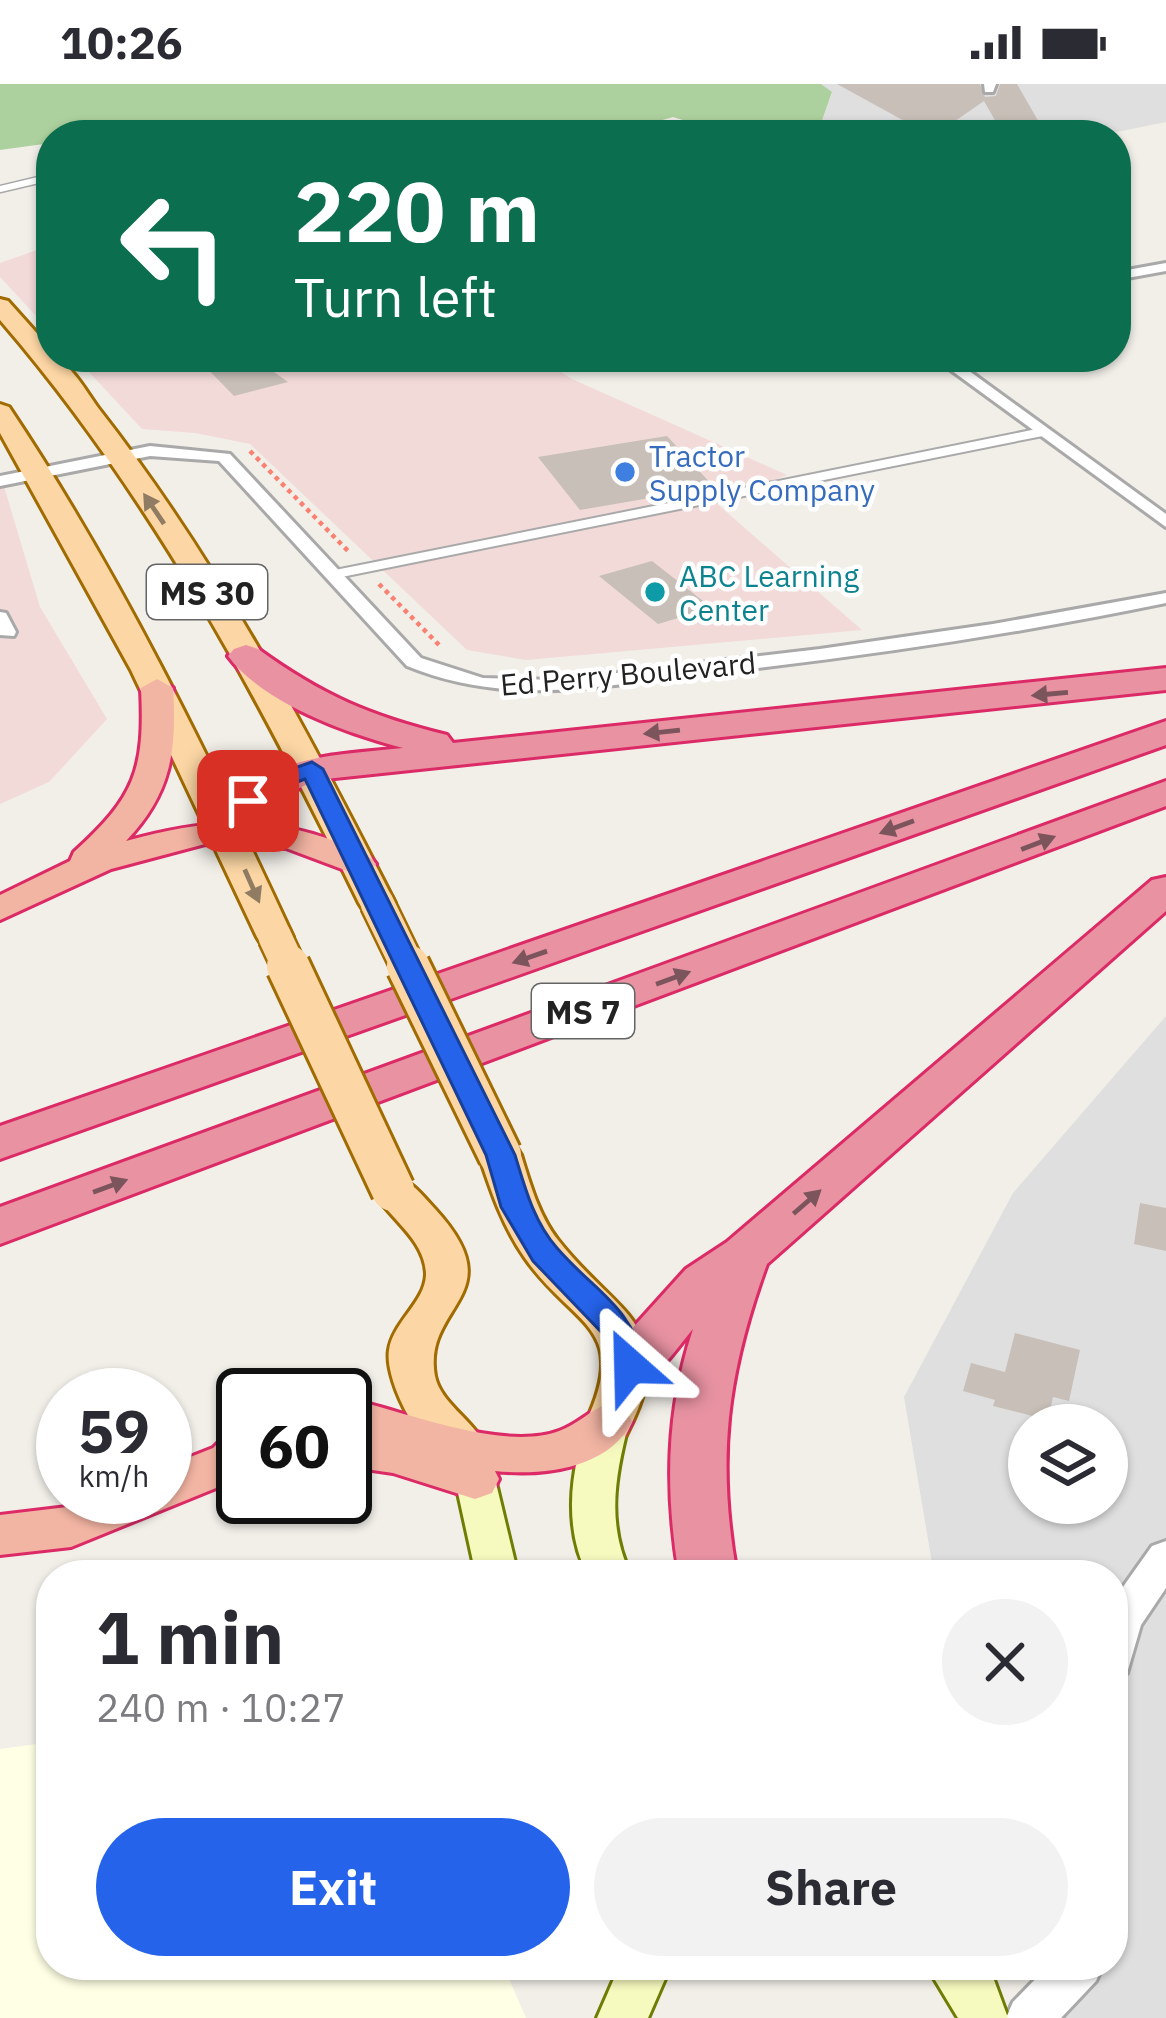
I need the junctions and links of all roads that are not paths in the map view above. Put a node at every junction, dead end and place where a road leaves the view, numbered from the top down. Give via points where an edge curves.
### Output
1 (36, 181) edge
2 (0, 189) edge
3 (1166, 267) edge
4 (1131, 273) edge
5 (0, 306) edge
6 (36, 344) edge
7 (59, 372) edge
8 (960, 372) edge
9 (0, 412) edge
10 (1042, 432) junction
11 (118, 456) junction
12 (37, 472) junction
13 (0, 481) edge
14 (1166, 522) edge
15 (331, 574) junction
16 (1166, 598) edge
17 (246, 656) junction
18 (1166, 679) edge
19 (157, 688) junction
20 (1166, 732) edge
21 (509, 748) junction
22 (312, 769) junction
23 (1166, 793) edge
24 (228, 831) junction
25 (358, 864) junction
26 (74, 869) junction
27 (1166, 890) edge
28 (0, 910) edge
29 (0, 1143) edge
30 (0, 1226) edge
31 (745, 1255) junction
32 (630, 1366) junction
33 (610, 1422) junction
34 (372, 1424) edge
35 (372, 1451) edge
36 (467, 1461) junction
37 (78, 1524) edge
38 (0, 1535) edge
39 (1166, 1558) edge
40 (493, 1560) edge
41 (604, 1560) edge
42 (704, 1560) edge
43 (1128, 1612) edge
44 (638, 1980) edge
45 (962, 1980) edge
46 (1066, 1980) edge
47 (620, 2017) edge
48 (983, 2018) edge
49 (1029, 2018) edge

1 - 2 lane
3 - 4 street
5 - 6 main road, MS 30
7 - 11 main road, MS 30
8 - 10 street
9 - 12 main road, MS 30
10 - 14 street
10 - 15 lane
11 - 12 street, Ed Perry Boulevard
11 - 15 street, Ed Perry Boulevard via 224,458
17 -> 11 main road, MS 30
12 - 13 street, Ed Perry Boulevard
12 - 19 main road, MS 30
15 - 16 street, Ed Perry Boulevard via 414,662 438,674 513,686 896,648
17 - 21 highway via 315,707 357,724 447,746
17 - 22 main road, MS 30
18 -> 21 highway
19 - 24 main road, MS 30
19 - 26 highway via 162,751 150,789 125,825
20 -> 29 highway, MS 7
21 - 22 highway
22 - 24 highway via 267,785
22 - 25 main road, MS 30
30 -> 23 highway, MS 7
24 - 25 highway via 279,836
24 - 26 highway
24 -> 36 main road, MS 30, bridge via 393,1190 448,1256 448,1291 414,1341 411,1372
25 - 32 main road, MS 30, bridge via 500,1155 516,1207 544,1253 621,1332
26 - 28 highway
31 -> 27 highway
31 - 32 highway via 704,1282
31 - 42 highway via 702,1380 694,1505
32 - 33 main road
33 - 36 highway via 556,1453
33 - 41 main road via 594,1490
34 - 36 highway
35 - 36 highway
36 - 40 main road
37 - 38 highway
39 - 43 street
44 - 47 main road
45 - 48 main road
46 - 49 street

